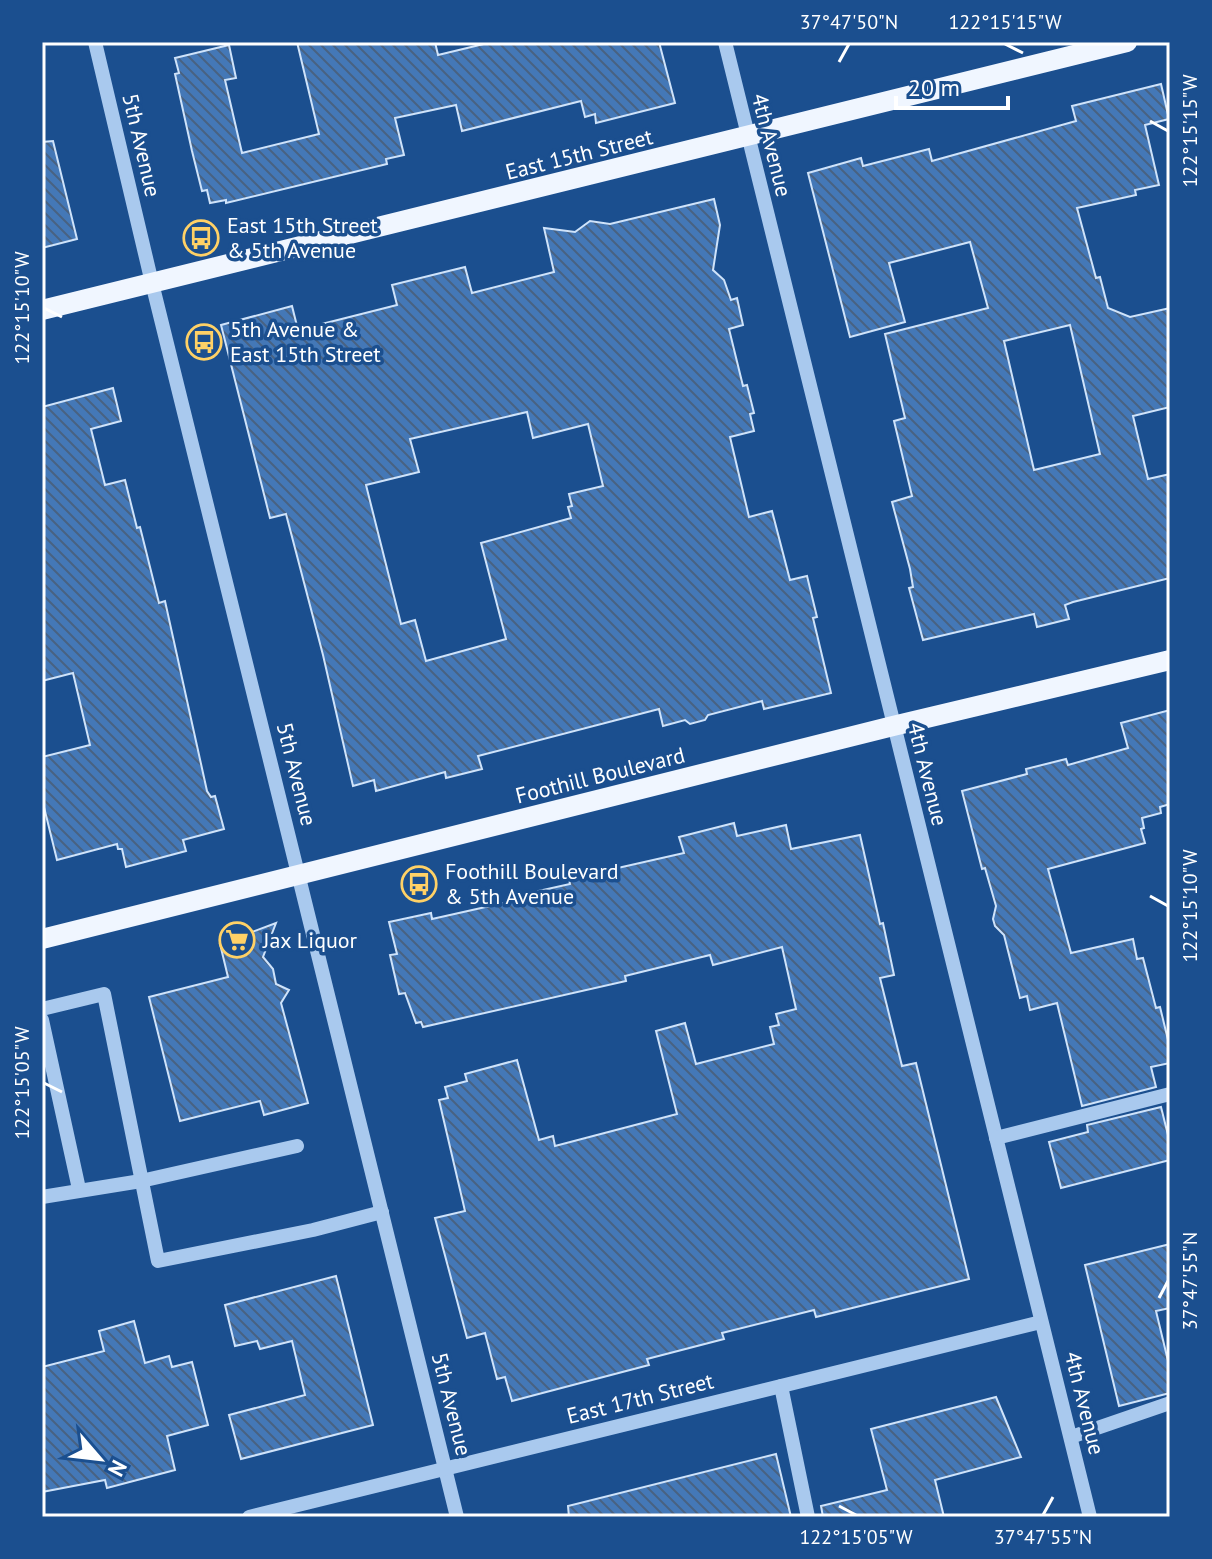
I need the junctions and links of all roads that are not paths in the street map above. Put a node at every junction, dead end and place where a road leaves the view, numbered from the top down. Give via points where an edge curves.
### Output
1 (95, 42) edge
2 (725, 42) edge
3 (1116, 43) edge
4 (748, 137) junction
5 (152, 283) junction
6 (42, 310) edge
7 (1170, 660) edge
8 (893, 726) junction
9 (299, 875) junction
10 (42, 939) edge
11 (42, 1009) edge
12 (42, 1020) edge
13 (1170, 1094) edge
14 (996, 1138) junction
15 (297, 1146) dead end
16 (141, 1181) junction
17 (79, 1189) junction
18 (42, 1197) edge
19 (382, 1212) junction
20 (1041, 1322) junction
21 (781, 1386) junction
22 (1170, 1403) edge
23 (1071, 1437) junction
24 (445, 1469) junction
25 (249, 1517) edge
26 (457, 1517) edge
27 (808, 1517) edge
28 (1090, 1517) edge

1 - 5 street, 5th Avenue
2 - 4 street, 4th Avenue
3 - 4 main road, East 15th Street
4 - 5 main road, East 15th Street
4 - 8 street, 4th Avenue
5 - 6 main road, East 15th Street
5 - 9 street, 5th Avenue
7 - 8 main road, Foothill Boulevard
8 - 9 main road, Foothill Boulevard
8 - 14 street, 4th Avenue
9 - 10 main road, Foothill Boulevard
9 - 19 street, 5th Avenue
11 - 16 street via 104,994
12 - 17 street
13 - 14 street
14 - 20 street, 4th Avenue
15 - 16 street
16 - 17 street
16 - 19 street via 158,1261
17 - 18 street
19 - 24 street, 5th Avenue
20 - 21 street, East 17th Street
20 - 23 street, 4th Avenue
21 - 24 street, East 17th Street
21 - 27 street
22 - 23 street
23 - 28 street, 4th Avenue
24 - 25 street, East 17th Street
24 - 26 street, 5th Avenue

